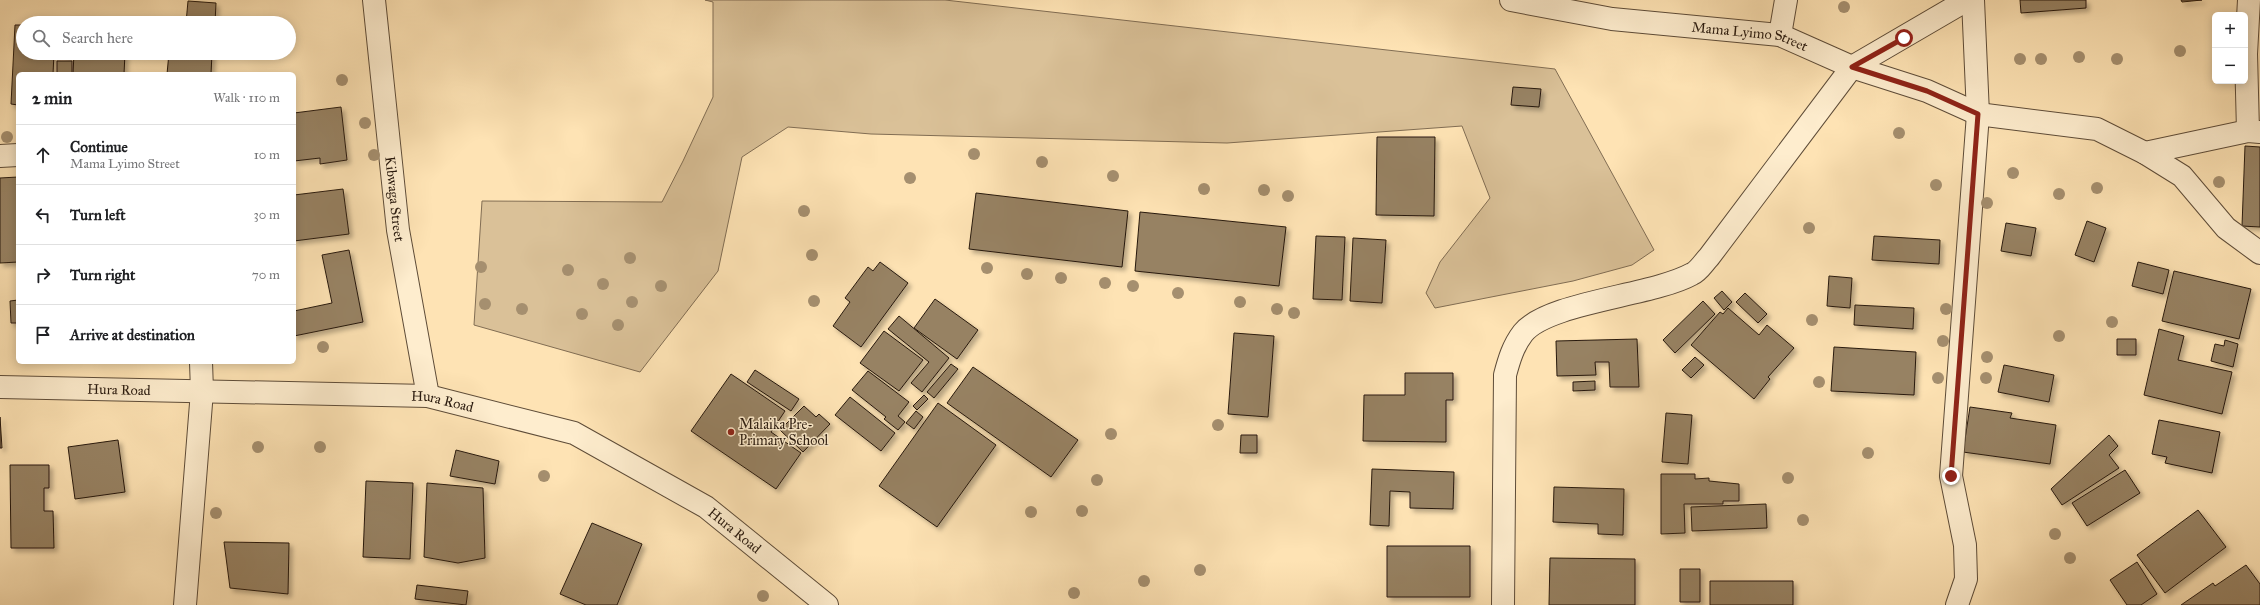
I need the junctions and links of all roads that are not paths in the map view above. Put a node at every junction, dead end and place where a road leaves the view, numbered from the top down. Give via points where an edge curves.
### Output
1 (374, 0) edge
2 (1511, 0) edge
3 (1786, 0) edge
4 (1967, 0) edge
5 (1973, 0) edge
6 (2249, 0) edge
7 (1780, 35) junction
8 (1852, 67) junction
9 (1978, 114) junction
10 (2254, 132) edge
11 (2145, 153) junction
12 (16, 155) edge
13 (0, 156) edge
14 (2260, 253) edge
15 (201, 364) edge
16 (0, 387) edge
17 (202, 391) junction
18 (428, 396) junction
19 (186, 605) edge
20 (828, 605) edge
21 (1503, 605) edge
22 (1957, 605) edge

1 - 18 street, Kibwaga Street via 398,230
2 - 7 street, Mama Lyimo Street via 1612,19
3 - 7 street
4 - 8 street
5 - 9 street
6 - 10 street via 2246,54
7 - 8 street, Mama Lyimo Street
8 - 9 street, Mama Lyimo Street via 1927,91
8 - 21 street via 1710,257 1693,274 1666,285 1549,315 1523,332 1511,352 1505,375
9 - 11 street, Mama Lyimo Street via 2096,129
9 - 22 street via 1951,476 1965,545 1966,580
10 - 11 street
11 - 14 street, Mama Lyimo Street via 2182,176 2226,228
12 - 13 street
15 - 17 street
16 - 17 street, Hura Road
17 - 18 street, Hura Road
17 - 19 street
18 - 20 street, Hura Road via 574,433 706,507

